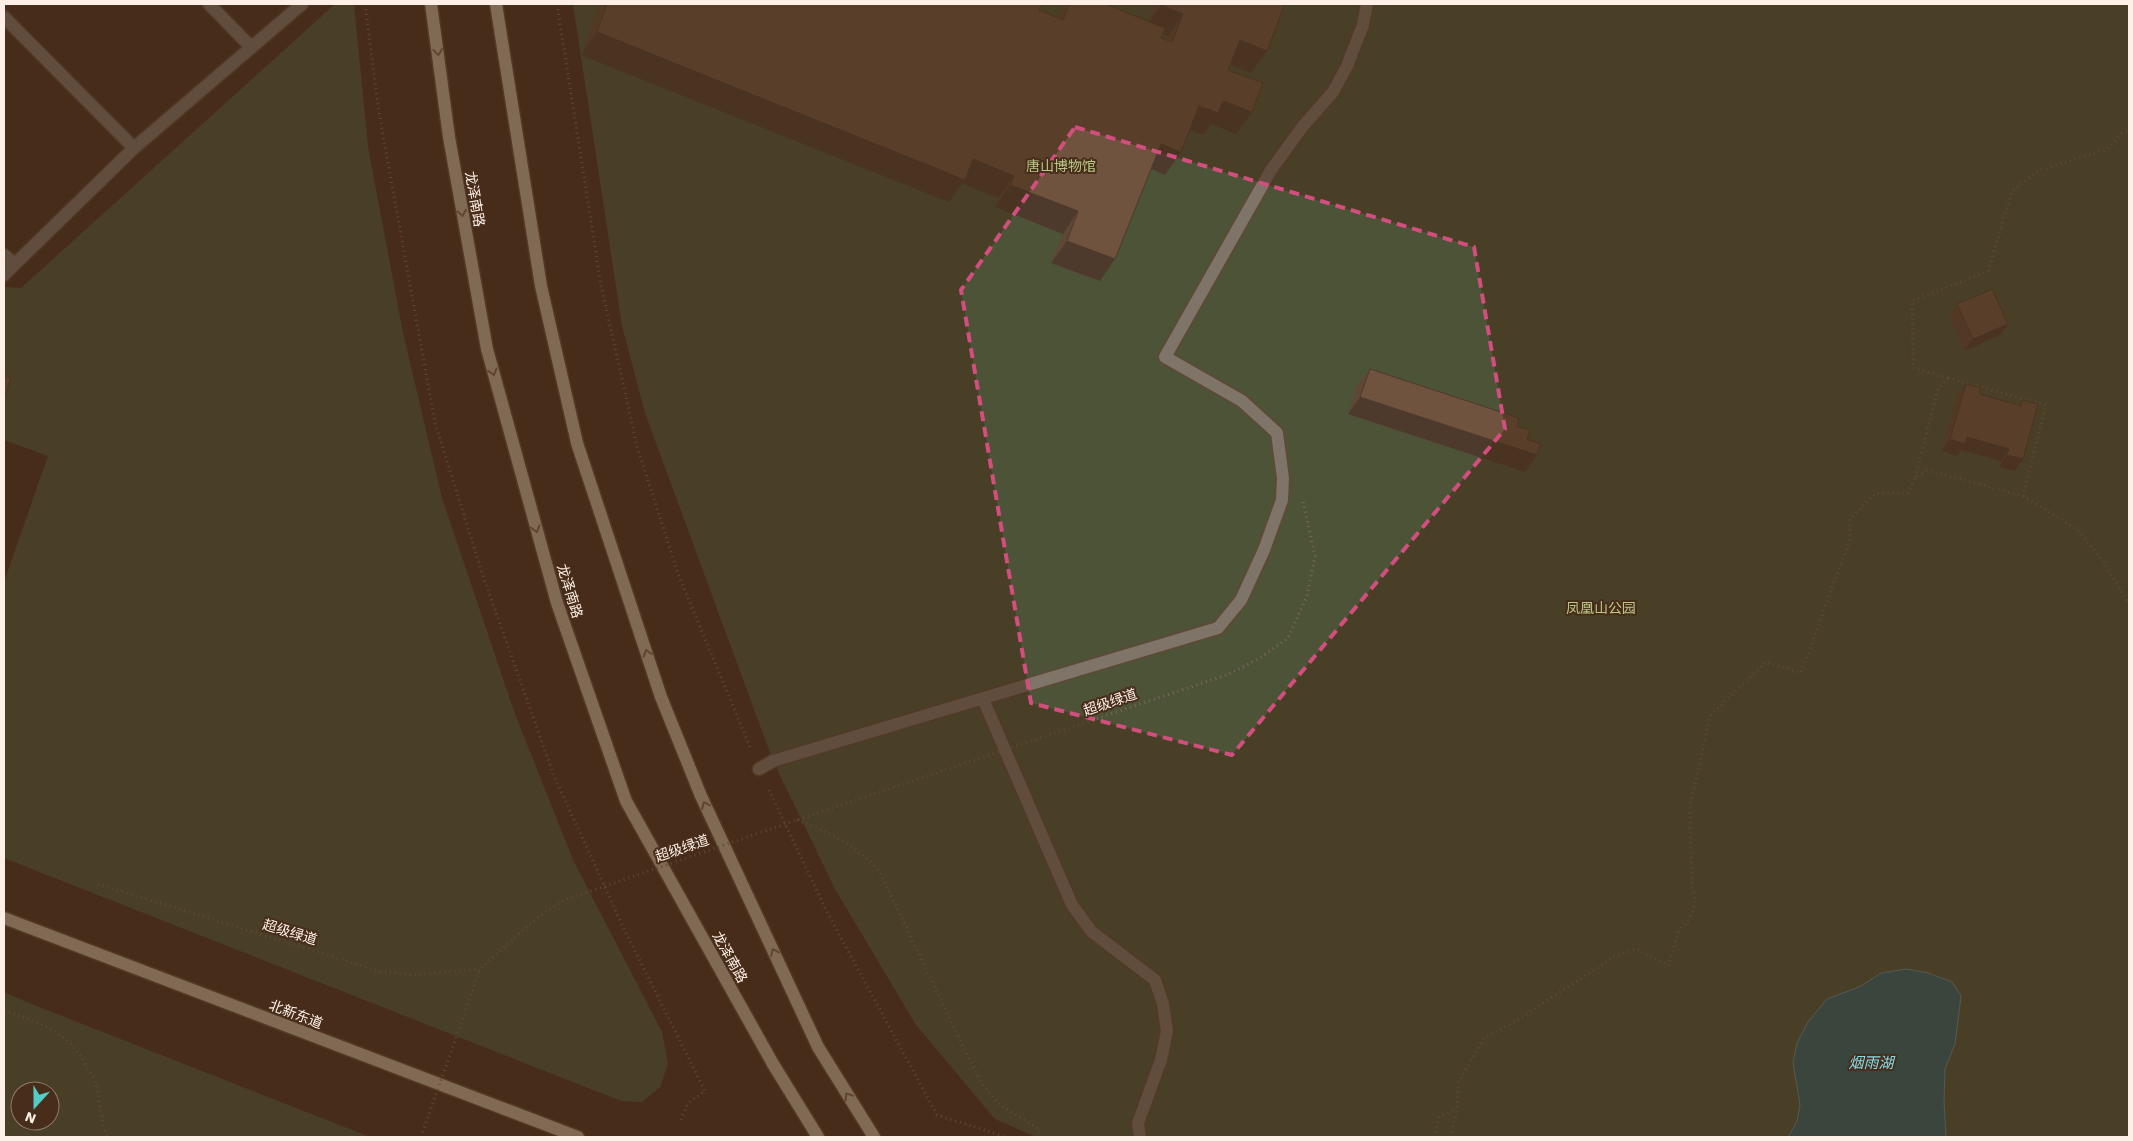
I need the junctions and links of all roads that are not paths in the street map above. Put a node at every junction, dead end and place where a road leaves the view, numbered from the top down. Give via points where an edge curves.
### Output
1 (209, 4) edge
2 (302, 4) edge
3 (431, 4) edge
4 (496, 4) edge
5 (1367, 4) edge
6 (4, 17) edge
7 (251, 47) junction
8 (134, 148) junction
9 (4, 255) edge
10 (15, 264) junction
11 (4, 276) edge
12 (983, 699) junction
13 (759, 769) road end
14 (4, 918) edge
15 (578, 1137) edge
16 (818, 1137) edge
17 (874, 1137) edge
18 (1140, 1137) edge

1 - 7 street
2 - 7 street
3 -> 16 main road, 龙泽南路 via 448,137 487,349 557,603 626,801 773,1064
17 -> 4 main road via 818,1047 701,796 661,697 577,443 542,286
5 - 12 street via 1363,25 1333,92 1271,170 1164,357 1242,401 1277,433 1283,478 1282,500 1241,600 1218,628
6 - 8 street
7 - 8 street
8 - 10 street
9 - 10 street
10 - 11 street
12 - 13 street via 773,760
12 - 18 street via 1072,905 1092,932 1155,980 1167,1031 1161,1060 1138,1123
14 - 15 main road, 北新东道

